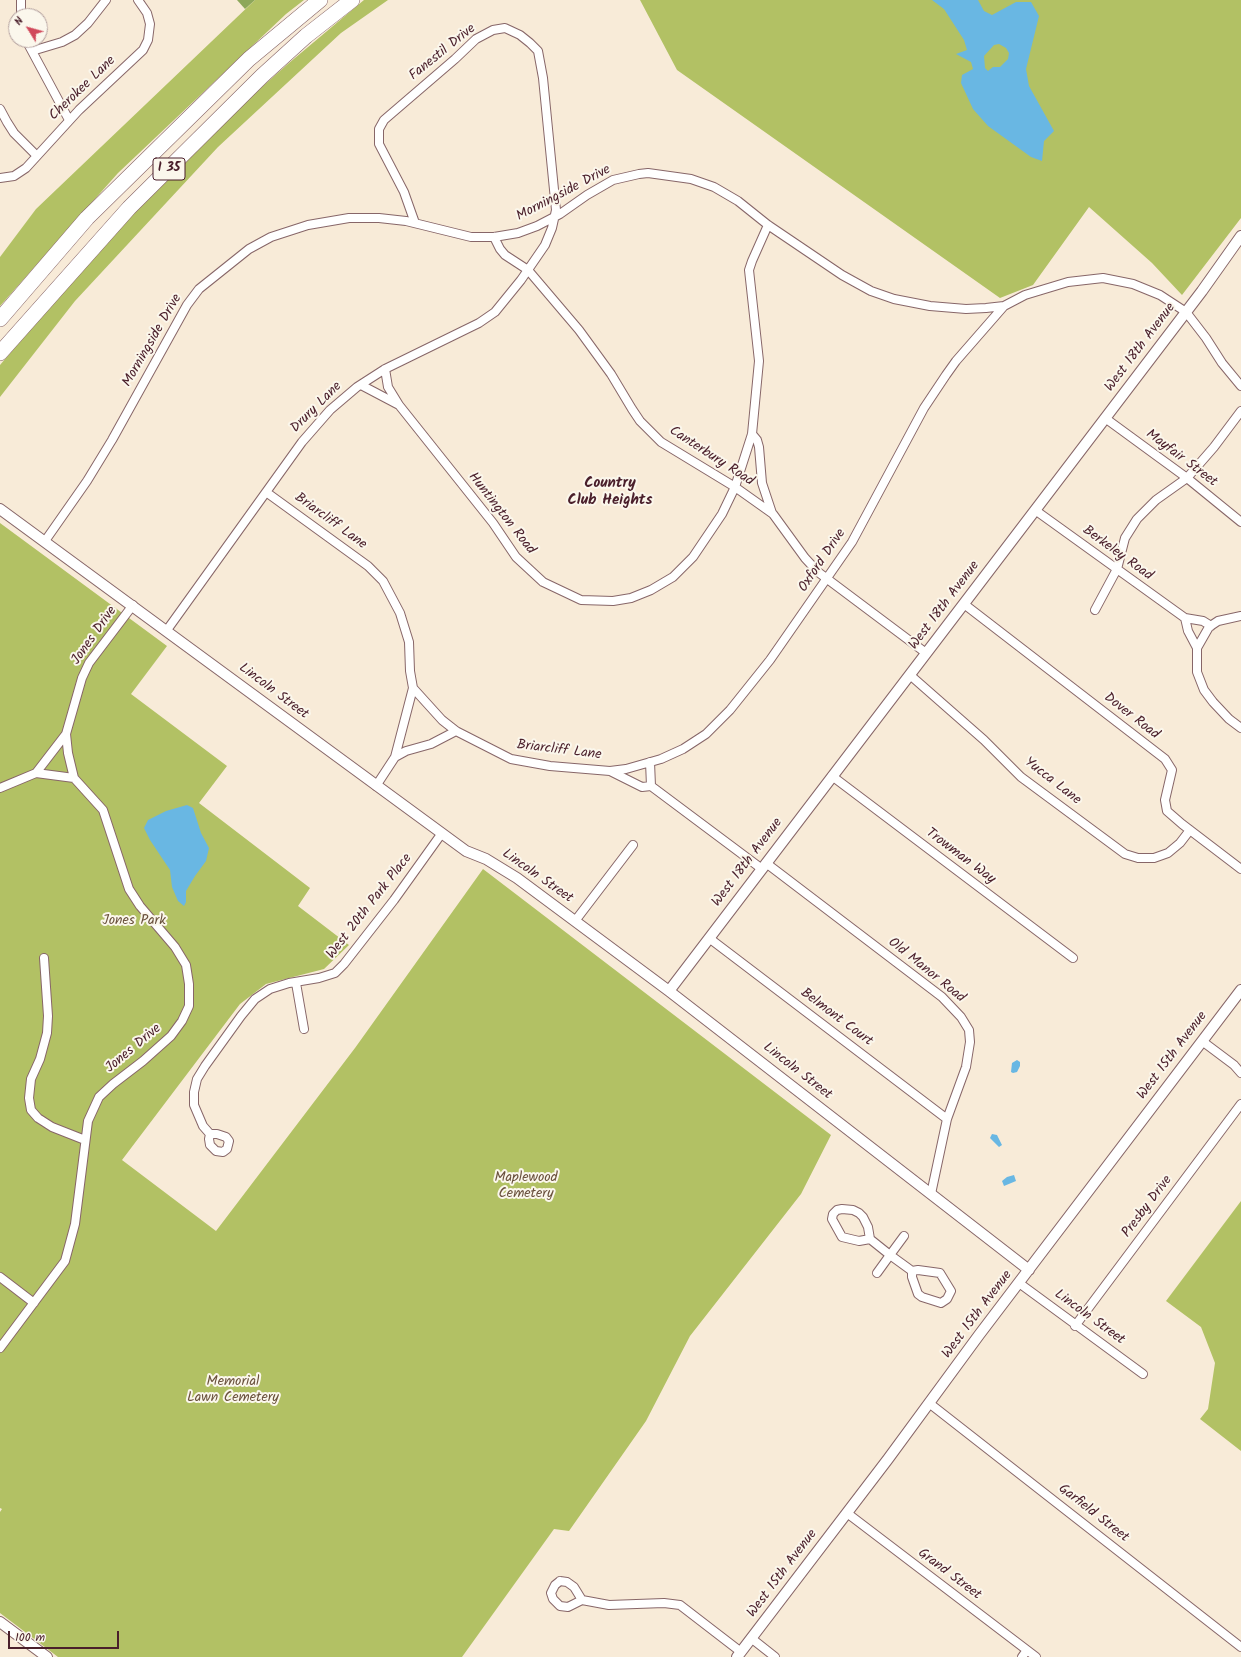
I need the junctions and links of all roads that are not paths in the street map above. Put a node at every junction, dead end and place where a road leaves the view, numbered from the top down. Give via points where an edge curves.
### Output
1 (106, 0) edge
2 (138, 0) edge
3 (320, 0) edge
4 (352, 0) edge
5 (30, 48) edge
6 (32, 51) junction
7 (0, 109) edge
8 (68, 120) junction
9 (37, 156) junction
10 (0, 178) edge
11 (555, 217) junction
12 (414, 223) junction
13 (768, 225) junction
14 (494, 237) junction
15 (1240, 240) edge
16 (528, 270) junction
17 (1004, 306) junction
18 (1186, 312) junction
19 (0, 319) edge
20 (0, 353) edge
21 (385, 369) junction
22 (361, 385) junction
23 (1241, 386) edge
24 (399, 405) junction
25 (1241, 411) edge
26 (1105, 418) junction
27 (752, 434) junction
28 (1187, 478) junction
29 (735, 487) junction
30 (266, 492) junction
31 (0, 509) edge
32 (1035, 510) junction
33 (773, 514) junction
34 (1241, 522) edge
35 (45, 541) junction
36 (1117, 569) junction
37 (827, 580) junction
38 (964, 604) junction
39 (133, 605) junction
40 (1095, 610) dead end
41 (1241, 616) edge
42 (1185, 618) junction
43 (1211, 626) junction
44 (167, 630) junction
45 (1197, 648) junction
46 (926, 653) junction
47 (910, 675) junction
48 (413, 688) junction
49 (1241, 728) edge
50 (456, 731) junction
51 (66, 734) junction
52 (395, 757) junction
53 (650, 762) junction
54 (610, 771) junction
55 (36, 774) junction
56 (832, 776) junction
57 (74, 778) junction
58 (376, 786) junction
59 (651, 786) junction
60 (0, 788) edge
61 (1190, 830) junction
62 (442, 833) junction
63 (632, 846) dead end
64 (764, 866) junction
65 (1241, 869) edge
66 (575, 921) junction
67 (709, 938) junction
68 (44, 958) dead end
69 (1072, 958) dead end
70 (296, 983) junction
71 (1241, 990) edge
72 (669, 991) junction
73 (304, 1029) dead end
74 (1202, 1041) junction
75 (1241, 1073) edge
76 (1241, 1104) edge
77 (947, 1119) junction
78 (210, 1134) dead end
79 (85, 1140) junction
80 (930, 1194) junction
81 (904, 1236) dead end
82 (870, 1239) junction
83 (890, 1255) junction
84 (1029, 1270) junction
85 (912, 1271) junction
86 (877, 1273) dead end
87 (0, 1277) edge
88 (1019, 1283) junction
89 (34, 1303) junction
90 (1075, 1326) junction
91 (0, 1348) edge
92 (1143, 1374) dead end
93 (929, 1403) junction
94 (847, 1513) junction
95 (582, 1600) dead end
96 (0, 1622) edge
97 (751, 1638) junction
98 (1241, 1647) edge
99 (739, 1654) edge
100 (1024, 1654) edge
101 (47, 1657) edge
102 (775, 1657) edge
103 (1036, 1657) edge

1 - 6 street via 88,24 75,35 62,42
2 - 8 street, Cherokee Lane via 147,13 150,24 148,40 143,50
3 - 19 highway, I 35 via 249,59 93,213
4 - 20 highway, I 35 via 306,36 262,76 129,208
5 - 6 street
6 - 8 street
7 - 9 street via 14,133
8 - 9 street, Cherokee Lane
9 - 10 street, Cherokee Lane via 14,176
11 - 12 street, Fanestil Drive via 543,78 538,51 520,35 505,28 493,30 476,39 384,120 379,130 379,144 404,192
11 - 13 street, Morningside Drive via 614,180 648,173 691,179 714,187 738,200
11 - 14 street, Morningside Drive via 518,233
11 - 16 street, Drury Lane via 545,245
12 - 14 street, Morningside Drive via 471,238
12 - 35 street, Morningside Drive via 378,218 349,218 308,225 272,237 249,249 199,289 187,305 87,481
13 - 17 street, Morningside Drive via 842,275 871,291 894,299 966,309
13 - 27 street, Huntington Road via 749,270 759,361
14 - 16 street, Canterbury Road via 505,255
15 - 18 street, West 18th Avenue
16 - 21 street, Drury Lane via 494,312 479,323
16 - 29 street, Canterbury Road via 579,330 611,374 640,421 661,442
17 - 18 street, Morningside Drive via 1025,295 1068,282 1103,278 1133,284 1160,295
17 - 37 street, Oxford Drive via 956,361 924,408 852,542
18 - 23 street, Morningside Drive
18 - 26 street, West 18th Avenue
21 - 22 street, Drury Lane
21 - 24 street via 388,387
22 - 24 street, Huntington Road
22 - 30 street, Drury Lane via 330,410 302,442
24 - 29 street, Huntington Road via 493,523 516,557 543,582 581,600 612,601 631,598 673,577 693,557 722,514
25 - 28 street
26 - 28 street, Mayfair Street
26 - 32 street, West 18th Avenue
27 - 29 street, Huntington Road
27 - 33 street via 759,447 762,483
28 - 34 street, Mayfair Street
28 - 36 street via 1156,500 1137,519 1125,538
29 - 33 street, Canterbury Road
30 - 44 street, Drury Lane
30 - 48 street, Briarcliff Lane via 368,566 383,581 400,613 409,642
31 - 35 street, Lincoln Street
32 - 36 street, Berkeley Road
32 - 38 street, West 18th Avenue
33 - 37 street, Canterbury Road via 805,558
35 - 39 street, Lincoln Street
36 - 40 street
36 - 42 street, Berkeley Road
37 - 46 street, Canterbury Road
37 - 53 street, Oxford Drive via 770,660 706,734 683,749
38 - 46 street, West 18th Avenue
38 - 61 street, Dover Road via 1165,759 1172,770 1165,800 1167,811
39 - 44 street, Lincoln Street
39 - 51 street, Jones Drive via 86,670
41 - 43 street
42 - 43 street, Berkeley Road via 1203,621
42 - 45 street via 1188,631
43 - 45 street
44 - 58 street, Lincoln Street
45 - 49 street via 1197,672 1204,690 1223,713
46 - 47 street, West 18th Avenue
47 - 56 street, West 18th Avenue
47 - 61 street, Yucca Lane via 984,740 1021,777 1125,854 1138,858 1154,858 1168,853
48 - 50 street, Briarcliff Lane via 442,720
48 - 52 street
50 - 52 street via 431,744
50 - 54 street, Briarcliff Lane via 511,759 550,766
51 - 55 street
51 - 57 street, Jones Drive
52 - 58 street
53 - 54 street, Oxford Drive
53 - 59 street
54 - 59 street, Briarcliff Lane via 642,786
55 - 57 street
55 - 60 street
56 - 64 street, West 18th Avenue
56 - 69 street, Trowman Way
57 - 79 street, Jones Drive via 103,810 129,889 140,906 176,947 186,965 189,984 189,1006 182,1021 171,1036 99,1096 88,1121
58 - 62 street, Lincoln Street
59 - 64 street, Briarcliff Lane
61 - 65 street, Dover Road
62 - 66 street, Lincoln Street via 466,851 486,859 517,878
62 - 70 street, West 20th Park Place via 344,964 335,973
63 - 66 street
64 - 67 street, West 18th Avenue
64 - 77 street, Old Manor Road via 942,998 961,1017 969,1030 970,1042 966,1067
66 - 72 street, Lincoln Street
67 - 72 street, West 18th Avenue
67 - 77 street, Belmont Court
68 - 79 street via 47,1033 31,1079 29,1098 32,1110 38,1118 52,1127
70 - 73 street
70 - 78 street, West 20th Park Place via 270,989 255,999 240,1016 197,1079 194,1105 203,1126
71 - 74 street, West 15th Avenue
72 - 80 street, Lincoln Street
74 - 75 street
74 - 84 street, West 15th Avenue
76 - 90 street, Presby Drive
77 - 80 street, Old Manor Road
79 - 89 street, Jones Drive via 75,1224 65,1261
80 - 84 street, Lincoln Street
81 - 83 street
82 - 82 street via 868,1227 859,1213 842,1209 833,1214 832,1220 842,1237 859,1241
82 - 83 street
83 - 85 street
83 - 86 street
84 - 88 street, West 15th Avenue
85 - 85 street via 918,1294 941,1303 947,1299 951,1291 940,1272
87 - 89 street
88 - 90 street, Lincoln Street
88 - 93 street, West 15th Avenue
89 - 91 street, Jones Drive
90 - 92 street, Lincoln Street
93 - 94 street, West 15th Avenue
93 - 98 street, Garfield Street
94 - 97 street, West 15th Avenue
94 - 100 street, Grand Street
95 - 99 street via 610,1605 680,1605
96 - 101 street
97 - 99 street, West 15th Avenue
97 - 102 street
100 - 103 street, Grand Street

